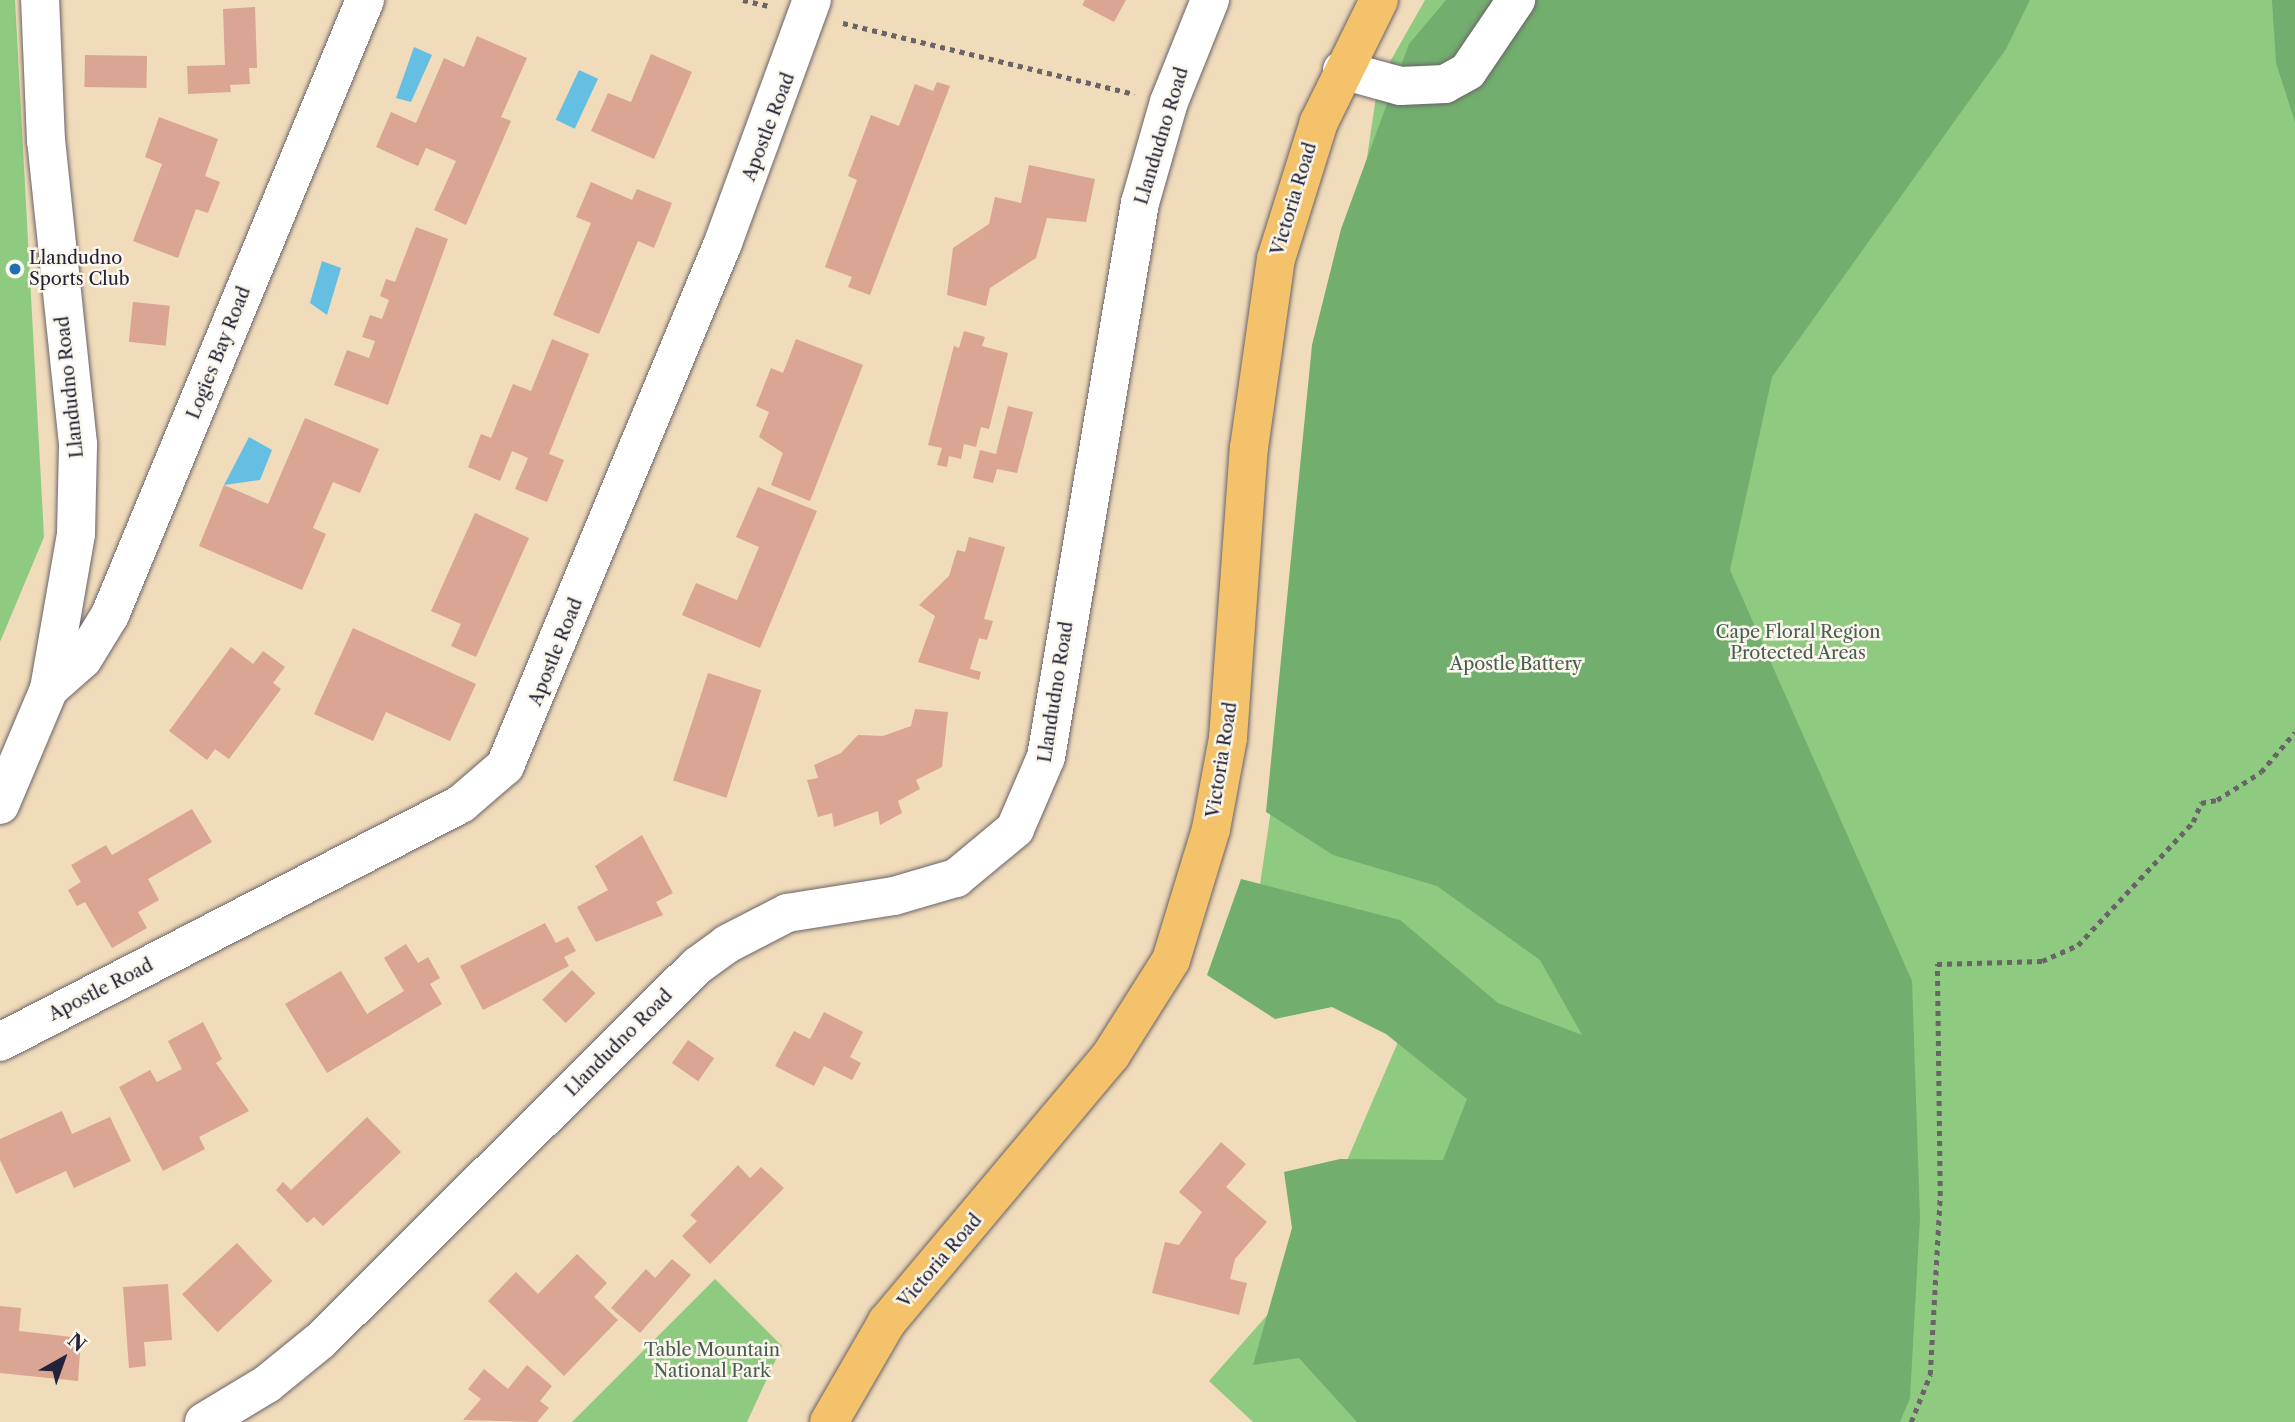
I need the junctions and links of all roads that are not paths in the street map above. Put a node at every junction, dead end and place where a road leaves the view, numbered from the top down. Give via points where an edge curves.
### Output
1 (40, 0) edge
2 (365, 0) edge
3 (1210, 0) edge
4 (1379, 0) edge
5 (1516, 0) edge
6 (816, 5) edge
7 (1342, 70) junction
8 (49, 689) junction
9 (0, 804) edge
10 (0, 1042) edge
11 (204, 1422) edge
12 (829, 1422) edge

1 - 8 street, Llandudno Road via 46,141 78,444 76,534
2 - 8 street, Logies Bay Road via 110,615 83,659
3 - 11 street, Llandudno Road via 1169,103 1140,203 1046,757 1015,829 957,878 894,896 787,913 727,944 697,966 320,1341 267,1384
4 - 7 main road, Victoria Road
5 - 7 street via 1468,71 1445,84 1400,86
6 - 10 street, Apostle Road via 505,766 461,804
7 - 12 main road, Victoria Road via 1298,179 1276,259 1249,448 1228,738 1208,841 1171,960 1147,1005 1096,1075 887,1322 848,1380
8 - 9 street, Llandudno Road

